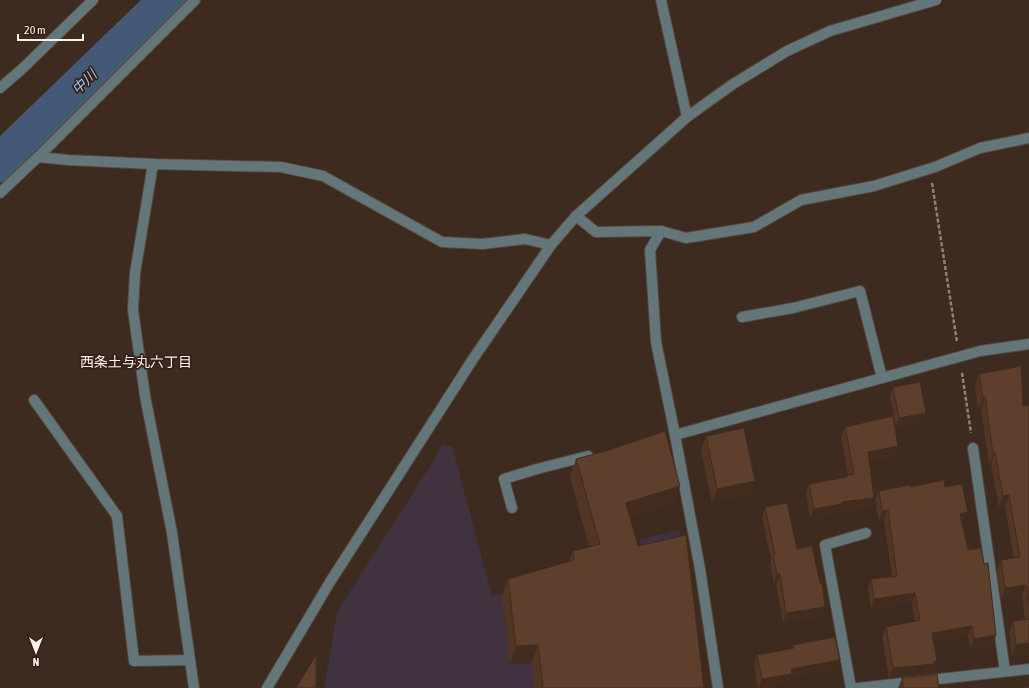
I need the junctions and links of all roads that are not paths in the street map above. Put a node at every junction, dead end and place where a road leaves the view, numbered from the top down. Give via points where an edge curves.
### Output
1 (92, 0) edge
2 (196, 0) edge
3 (661, 0) edge
4 (936, 0) edge
5 (0, 88) edge
6 (687, 117) junction
7 (1029, 138) edge
8 (38, 157) junction
9 (153, 164) junction
10 (0, 193) edge
11 (576, 216) junction
12 (661, 231) junction
13 (551, 245) junction
14 (742, 317) dead end
15 (1029, 344) edge
16 (882, 378) junction
17 (34, 400) dead end
18 (672, 436) junction
19 (973, 448) road end
20 (598, 454) edge
21 (512, 508) dead end
22 (866, 533) dead end
23 (190, 660) junction
24 (1029, 668) edge
25 (1006, 671) junction
26 (194, 688) edge
27 (267, 688) edge
28 (718, 688) edge
29 (851, 688) edge
30 (858, 688) edge

1 - 5 street
2 - 8 street
3 - 6 street
4 - 6 street via 830,31 780,55
6 - 11 street
7 - 12 street via 980,148 929,169 874,186 801,200 754,227 686,238
8 - 9 street
8 - 10 street
9 - 13 street via 280,167 323,176 442,242 483,244 525,239
9 - 23 street via 135,272 132,310 145,396 172,532
11 - 12 street via 596,232
11 - 13 street
12 - 18 street via 650,250 656,342
13 - 27 street via 473,359 330,582
14 - 16 street via 793,308 860,291
15 - 16 street via 980,351
16 - 18 street
17 - 23 street via 117,516 134,661
18 - 28 street via 700,569
19 - 25 street
20 - 21 street via 504,479
22 - 29 street via 825,545
23 - 26 street
24 - 25 street
25 - 30 street

